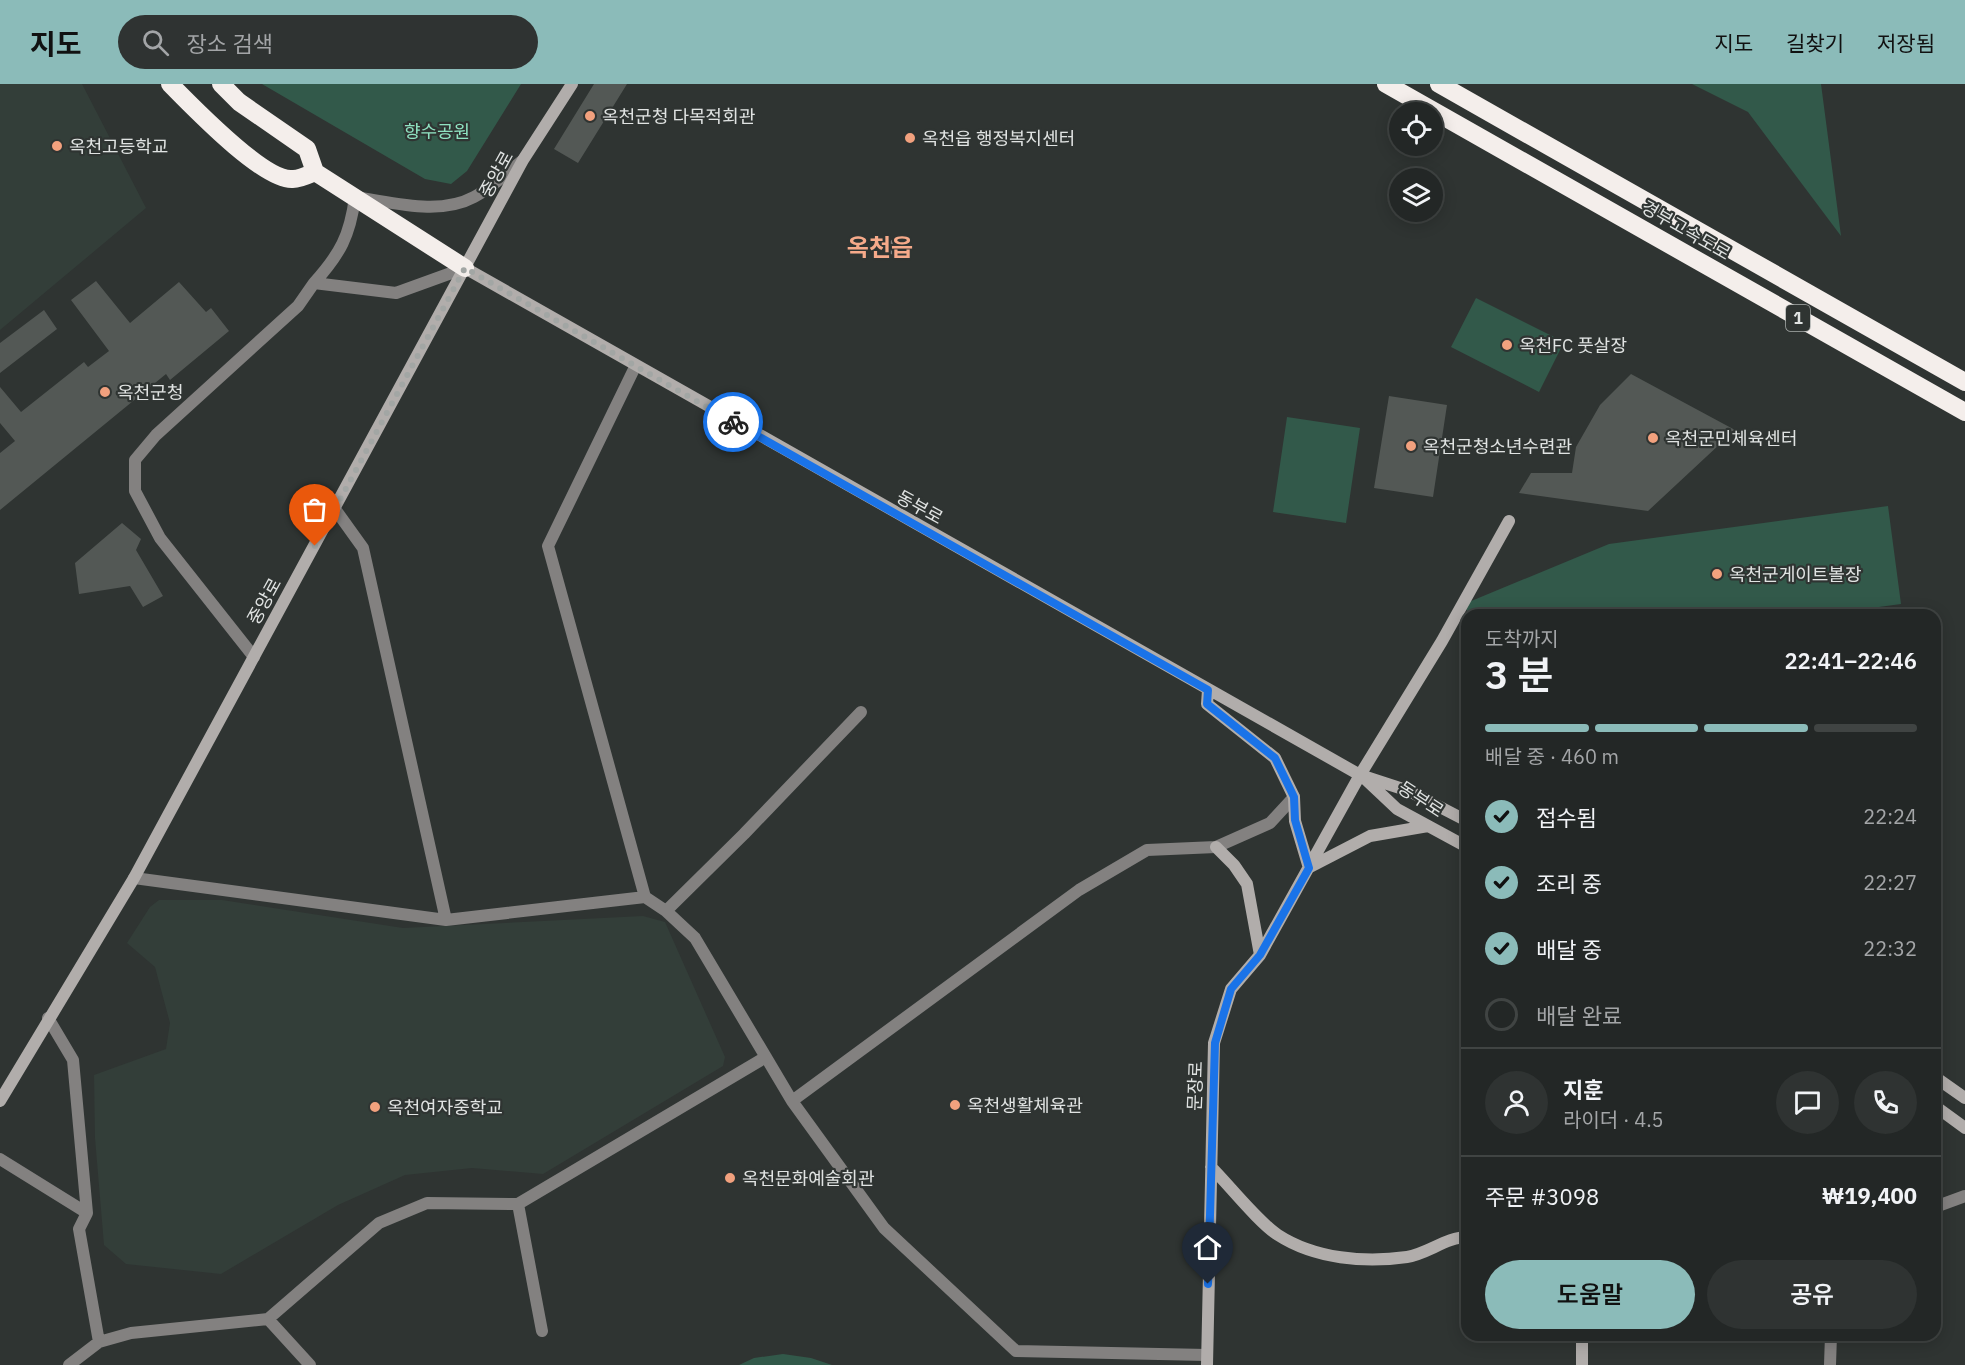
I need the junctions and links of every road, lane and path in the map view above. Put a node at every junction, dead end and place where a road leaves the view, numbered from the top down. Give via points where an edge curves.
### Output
1 (170, 84) edge
2 (221, 84) edge
3 (572, 84) edge
4 (1386, 84) edge
5 (1439, 84) edge
6 (523, 160) junction
7 (315, 172) junction
8 (355, 197) junction
9 (465, 268) junction
10 (314, 283) junction
11 (635, 367) junction
12 (1965, 382) edge
13 (1965, 412) edge
14 (335, 509) junction
15 (1509, 521) dead end
16 (254, 657) junction
17 (1208, 690) junction
18 (861, 712) dead end
19 (1360, 775) junction
20 (1294, 797) junction
21 (1461, 818) edge
22 (1429, 826) junction
23 (1461, 844) edge
24 (1216, 847) junction
25 (1309, 868) junction
26 (134, 878) junction
27 (645, 897) junction
28 (666, 911) junction
29 (446, 920) junction
30 (1260, 955) junction
31 (48, 1018) junction
32 (766, 1057) junction
33 (1941, 1081) edge
34 (1965, 1098) edge
35 (0, 1101) edge
36 (792, 1101) junction
37 (1941, 1110) edge
38 (1965, 1128) edge
39 (0, 1159) edge
40 (1211, 1167) junction
41 (1965, 1196) edge
42 (518, 1204) junction
43 (1941, 1205) edge
44 (87, 1213) junction
45 (1461, 1239) edge
46 (268, 1319) junction
47 (542, 1331) dead end
48 (1582, 1341) edge
49 (1831, 1341) edge
50 (99, 1342) junction
51 (1207, 1360) edge
52 (69, 1365) edge
53 (310, 1365) edge
54 (1582, 1365) edge
55 (1830, 1365) edge

1 - 7 highway via 229,142 273,172 291,180
2 - 7 highway via 239,102 307,149
3 - 6 street, 중앙로
4 - 13 highway, 경부고속도로 / 1
5 - 12 highway, 경부고속도로 / 1
6 - 8 street via 472,198 454,204 427,207
6 - 9 street, 중앙로
7 - 8 highway
8 - 9 highway
8 - 10 street via 351,225 340,251
9 - 10 street via 396,293
9 - 11 street, 동부로
9 - 14 street, 중앙로
10 - 16 street via 298,306 156,435 135,460 135,491 160,538
11 - 17 street, 동부로
11 - 27 street via 548,546
14 - 16 street, 중앙로
14 - 29 street via 363,548
15 - 19 street, 문장로
16 - 26 street, 중앙로
17 - 19 street, 동부로
17 - 20 street via 1207,704 1275,758
18 - 28 street
19 - 21 street, 동부로 via 1409,791
19 - 22 street, 동부로 via 1397,810
19 - 25 street, 문장로
20 - 24 street via 1270,823
20 - 25 street via 1295,820
22 - 23 street, 동부로
22 - 25 street via 1370,836
24 - 30 street via 1247,884
24 - 36 street via 1147,850 1079,890
25 - 30 street, 문장로
26 - 29 street
26 - 31 street, 중앙로
27 - 28 street
27 - 29 street
28 - 32 street via 695,938
30 - 40 street, 문장로 via 1231,989 1215,1043
31 - 35 street, 중앙로
31 - 44 street via 73,1060
32 - 36 street
32 - 42 street
33 - 34 street
36 - 51 street via 884,1228 1016,1351
37 - 38 street
39 - 44 street
40 - 45 street via 1277,1235 1335,1257 1408,1257
40 - 51 street, 문장로
41 - 43 street
42 - 46 street via 427,1203 379,1223
42 - 47 street
44 - 50 street via 79,1229
46 - 50 street via 130,1333
46 - 53 street
48 - 54 street
49 - 55 street
50 - 52 street

